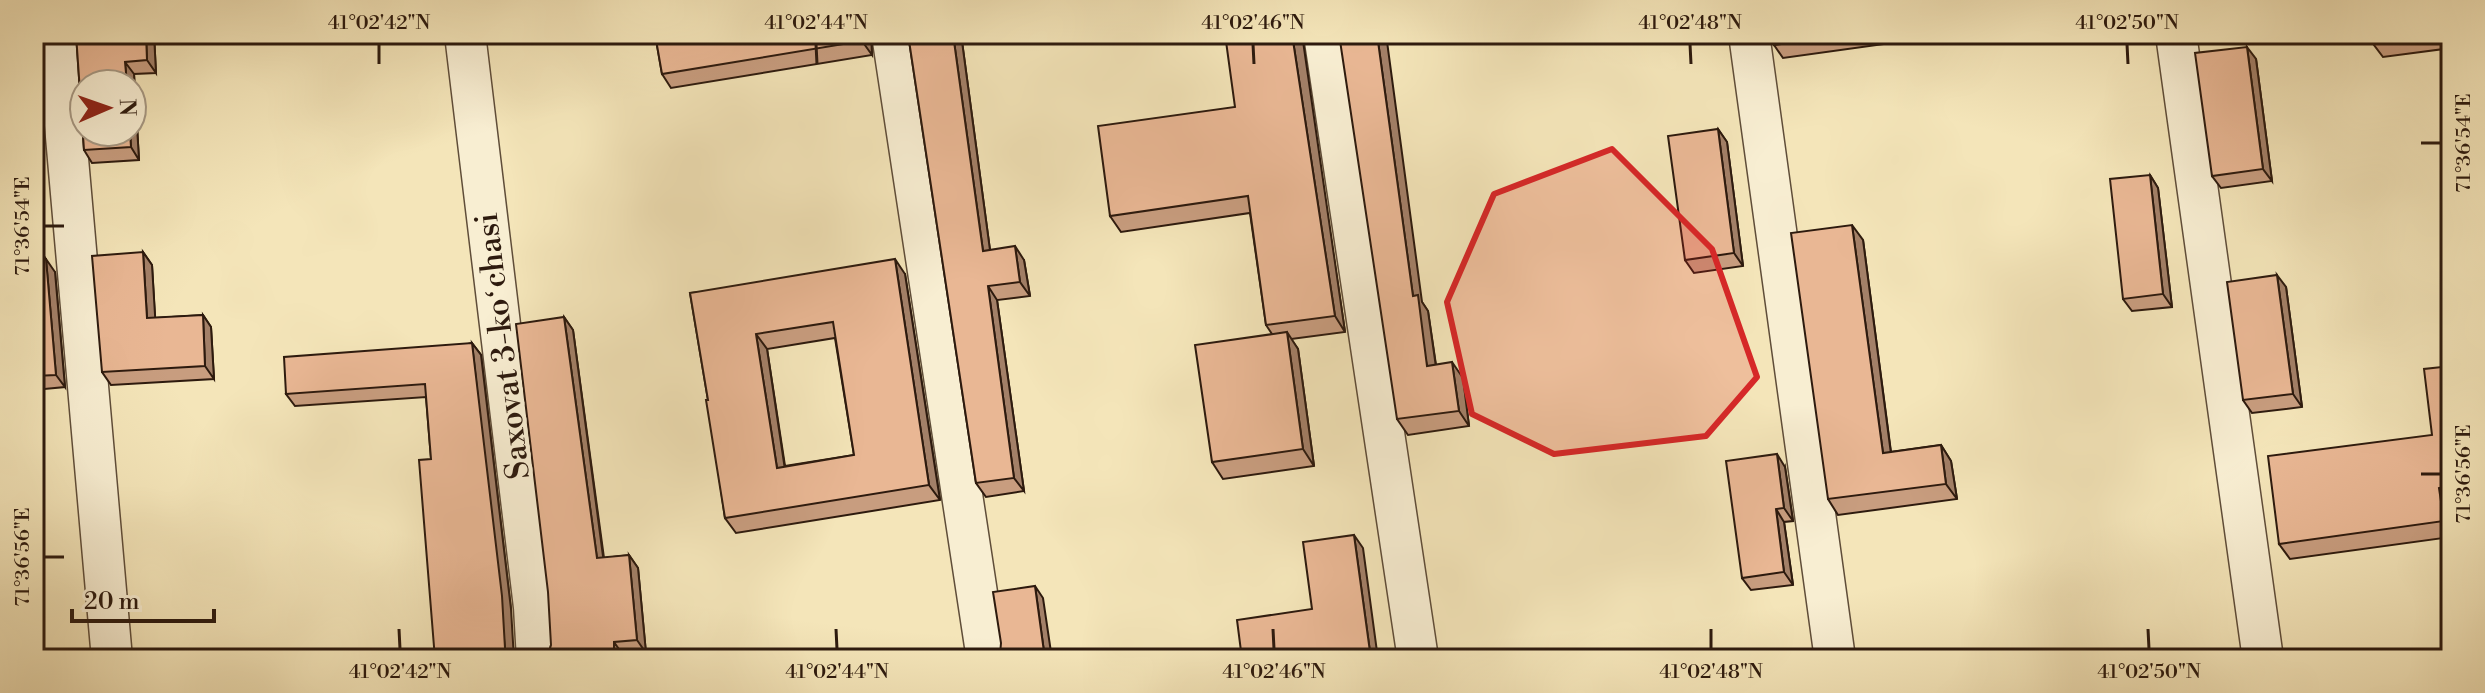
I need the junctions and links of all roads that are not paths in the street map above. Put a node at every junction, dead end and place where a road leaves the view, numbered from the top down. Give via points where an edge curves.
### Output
1 (57, 34) edge
2 (465, 34) edge
3 (892, 34) edge
4 (1324, 34) edge
5 (1749, 34) edge
6 (2176, 34) edge
7 (112, 659) edge
8 (537, 659) edge
9 (987, 659) edge
10 (1418, 659) edge
11 (1835, 659) edge
12 (2263, 659) edge

1 - 7 street
2 - 8 street, Saxovat 3-koʻchasi
3 - 9 street
4 - 10 street
5 - 11 street
6 - 12 street

